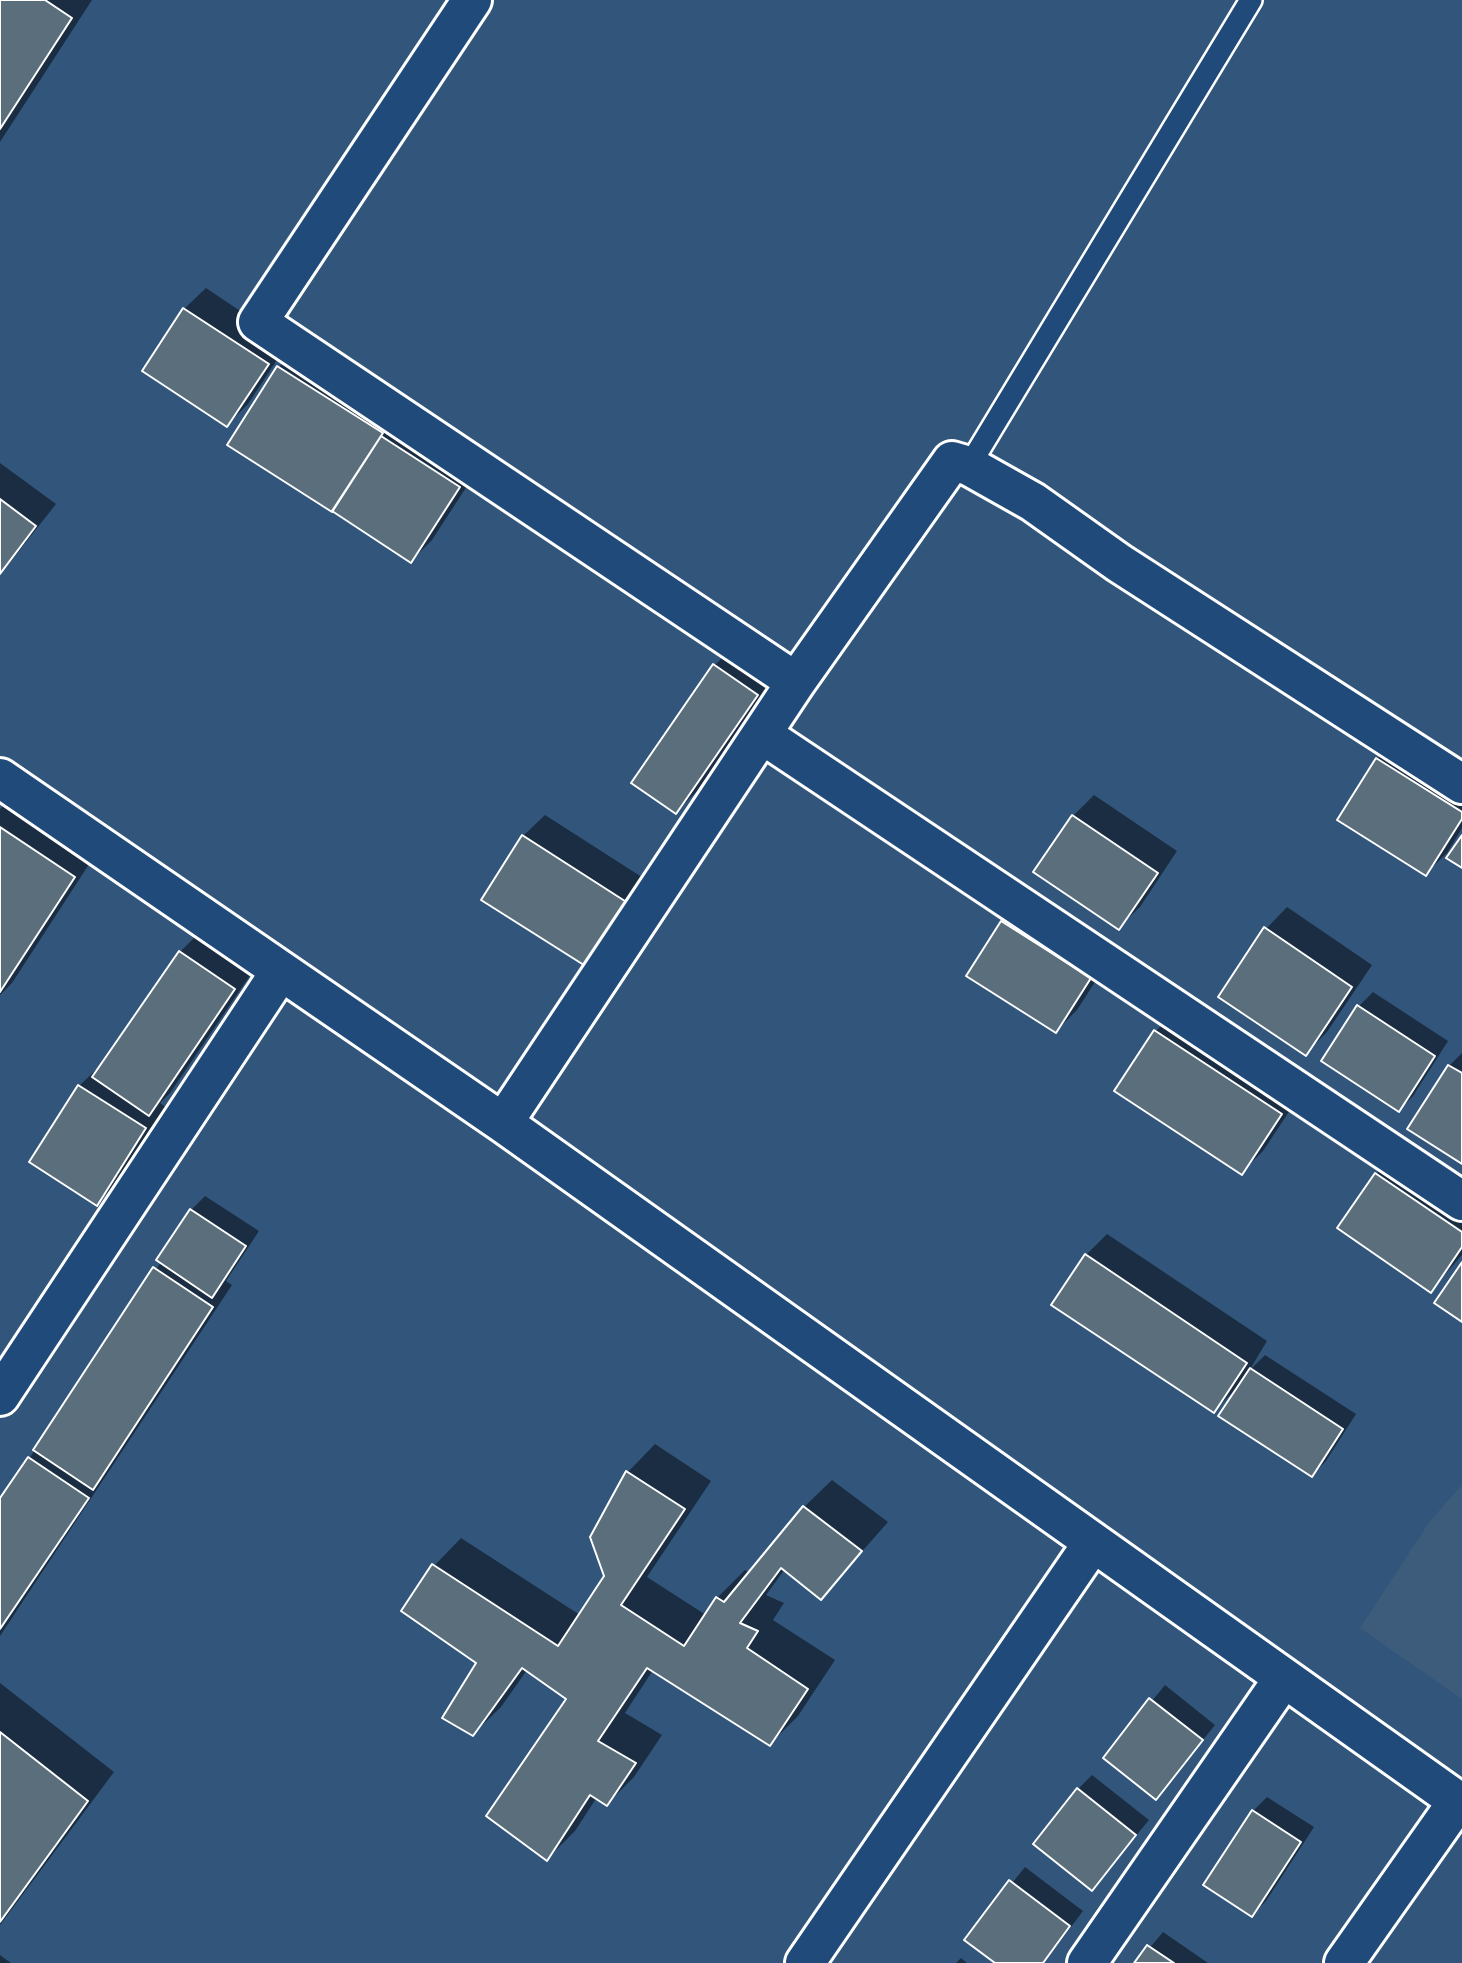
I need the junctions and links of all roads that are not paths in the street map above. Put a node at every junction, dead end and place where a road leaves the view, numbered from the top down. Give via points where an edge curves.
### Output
1 (472, 0) edge
2 (1251, 0) edge
3 (969, 466) junction
4 (796, 682) junction
5 (763, 735) junction
6 (0, 778) edge
7 (1462, 784) edge
8 (280, 972) junction
9 (503, 1123) junction
10 (1462, 1201) edge
11 (0, 1396) edge
12 (1092, 1544) junction
13 (1283, 1679) junction
14 (1460, 1803) edge
15 (805, 1963) edge
16 (1087, 1963) edge
17 (1344, 1963) edge

1 - 4 street via 258,322
2 - 3 lane
3 - 4 street via 951,461
3 - 7 street via 1033,502 1119,563
4 - 5 street
5 - 9 street
5 - 10 street
6 - 8 street
8 - 9 street
8 - 11 street
9 - 12 street
12 - 13 street
12 - 15 street
13 - 14 street
13 - 16 street
14 - 17 street

